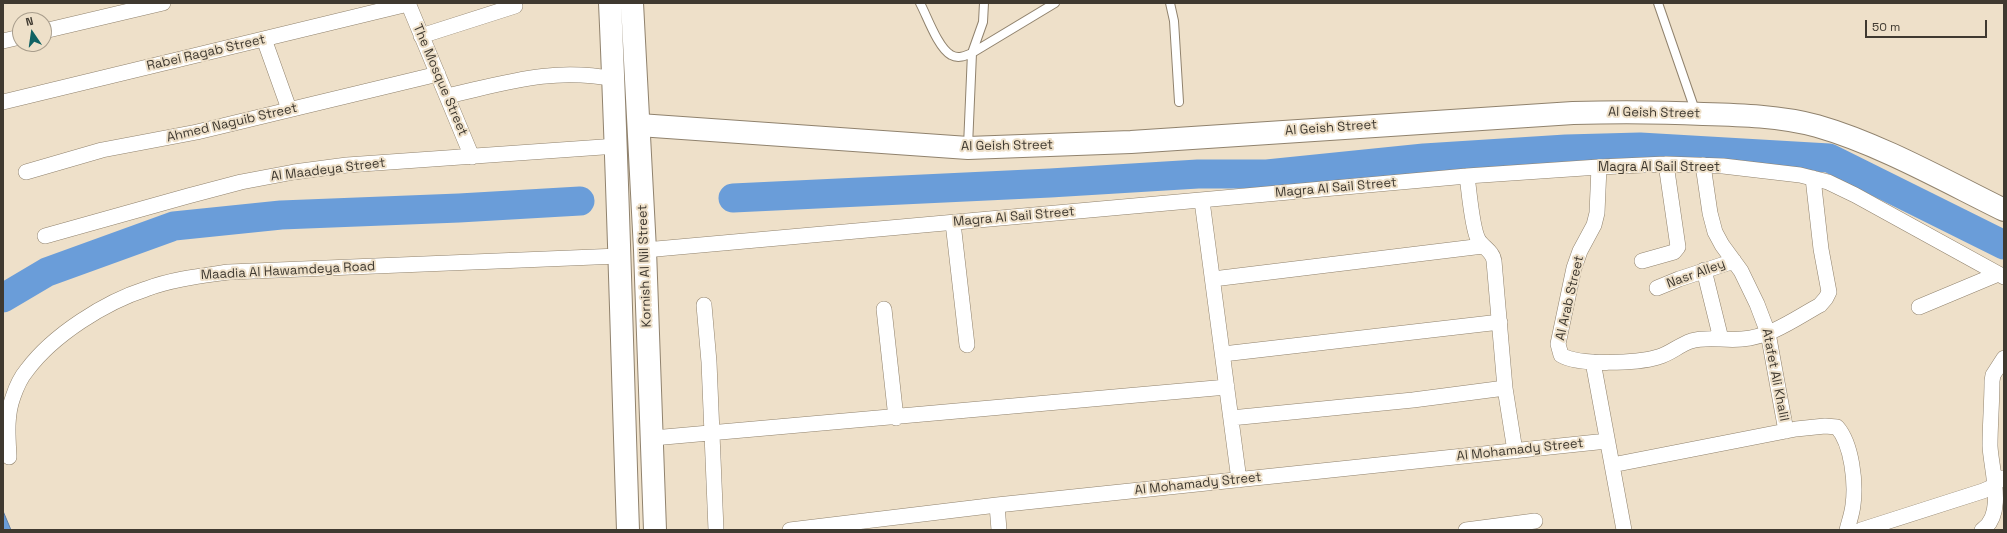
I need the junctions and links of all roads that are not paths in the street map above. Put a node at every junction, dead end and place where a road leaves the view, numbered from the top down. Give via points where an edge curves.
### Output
1 (163, 3) edge
2 (610, 3) edge
3 (632, 3) edge
4 (920, 3) edge
5 (984, 3) edge
6 (1055, 3) edge
7 (1170, 3) edge
8 (1658, 3) edge
9 (408, 4) edge
10 (515, 6) dead end
11 (52, 29) edge
12 (421, 36) junction
13 (264, 39) junction
14 (972, 53) junction
15 (438, 74) junction
16 (614, 79) junction
17 (447, 96) junction
18 (3, 102) edge
19 (1178, 102) dead end
20 (289, 109) junction
21 (1696, 113) junction
22 (639, 125) junction
23 (617, 146) junction
24 (968, 148) junction
25 (472, 156) junction
26 (1666, 164) junction
27 (1703, 165) junction
28 (1599, 167) junction
29 (26, 172) dead end
30 (1467, 176) junction
31 (1813, 178) junction
32 (1202, 201) junction
33 (2004, 210) edge
34 (953, 223) junction
35 (45, 236) dead end
36 (1483, 246) junction
37 (645, 250) junction
38 (619, 256) junction
39 (1734, 260) junction
40 (1642, 261) dead end
41 (1704, 270) junction
42 (2001, 275) edge
43 (1213, 279) junction
44 (1657, 288) dead end
45 (704, 305) dead end
46 (1920, 307) dead end
47 (884, 309) dead end
48 (1500, 322) junction
49 (1768, 333) junction
50 (1721, 339) junction
51 (966, 345) dead end
52 (1223, 354) junction
53 (2004, 358) edge
54 (1593, 362) junction
55 (1227, 387) junction
56 (1505, 388) junction
57 (896, 418) junction
58 (1231, 418) junction
59 (1786, 431) junction
60 (711, 433) junction
61 (653, 438) junction
62 (1607, 441) junction
63 (1515, 451) junction
64 (9, 457) dead end
65 (1612, 465) junction
66 (1239, 480) junction
67 (2000, 480) edge
68 (2000, 501) edge
69 (996, 505) junction
70 (1535, 521) dead end
71 (628, 530) edge
72 (655, 530) edge
73 (716, 530) edge
74 (790, 530) edge
75 (1000, 530) edge
76 (1466, 530) edge
77 (1624, 530) edge
78 (1847, 530) edge
79 (1861, 530) edge
80 (1982, 530) edge

1 - 11 street
2 - 16 main road, Kornish Al Nil Street
3 - 22 main road, Kornish Al Nil Street
4 - 14 lane via 943,48 951,56 962,57
5 - 14 lane via 983,22
6 - 14 lane
7 - 19 lane via 1174,20
8 - 21 lane
9 - 12 street, The Mosque Street
9 - 13 street, Rabei Ragab Street
10 - 12 street
12 - 15 street, The Mosque Street
13 - 18 street, Rabei Ragab Street
13 - 20 street
14 - 24 lane
15 - 17 street, The Mosque Street
15 - 20 street, Ahmed Naguib Street
16 - 17 street via 585,74 549,74
16 - 23 main road, Kornish Al Nil Street
17 - 25 street, The Mosque Street
20 - 29 street, Ahmed Naguib Street via 197,132 102,150
21 - 24 main road, Al Geish Street via 1573,113 1130,142
21 - 33 main road, Al Geish Street via 1784,119 1848,136
22 - 24 main road, Al Geish Street
22 - 37 main road, Kornish Al Nil Street
23 - 25 street, Al Maadeya Street
23 - 38 main road, Kornish Al Nil Street
25 - 35 street, Al Maadeya Street via 347,165 286,174 188,196
26 - 27 street, Magra Al Sail Street
26 - 28 street, Magra Al Sail Street
26 - 40 street via 1678,246 1674,252
27 - 31 street, Magra Al Sail Street
27 - 39 street, Atafet Ali Khalil via 1712,221 1722,245
28 - 30 street, Magra Al Sail Street
28 - 54 street, Al Arab Street via 1597,213 1574,268 1558,344 1561,355 1566,358
30 - 32 street, Magra Al Sail Street
30 - 36 street via 1477,237
31 - 42 street, Magra Al Sail Street via 1855,195
31 - 49 street via 1829,292 1820,305
32 - 34 street, Magra Al Sail Street
32 - 43 street
34 - 37 street, Magra Al Sail Street
34 - 51 street
36 - 43 street
36 - 48 street via 1493,256
37 - 61 main road, Kornish Al Nil Street
38 - 64 street, Maadia Al Hawamdeya Road via 229,272 187,278 145,289 106,306 47,349 26,370 13,397 7,427
38 - 71 main road, Kornish Al Nil Street
39 - 41 street, Nasr Alley
39 - 49 street, Atafet Ali Khalil via 1748,285
41 - 44 street, Nasr Alley
41 - 50 street
42 - 46 street
43 - 52 street
45 - 60 street
47 - 57 street
48 - 52 street
48 - 56 street
49 - 50 street via 1741,339
49 - 59 street, Atafet Ali Khalil
50 - 54 street via 1690,341 1666,354 1646,360
52 - 55 street
53 - 67 street via 1992,381 1990,444
54 - 62 street
55 - 57 street
55 - 58 street
56 - 58 street via 1414,400
56 - 63 street
57 - 60 street
58 - 66 street
59 - 65 street
59 - 78 street via 1825,426 1837,427 1844,435 1849,449 1854,493
60 - 61 street
60 - 73 street
61 - 72 main road, Kornish Al Nil Street
62 - 63 street, Al Mohamady Street
62 - 65 street
63 - 66 street, Al Mohamady Street
65 - 77 street
66 - 69 street, Al Mohamady Street
67 - 68 street
67 - 79 street via 1979,492
68 - 80 street via 1990,524
69 - 74 street, Al Mohamady Street
69 - 75 street
70 - 76 street

